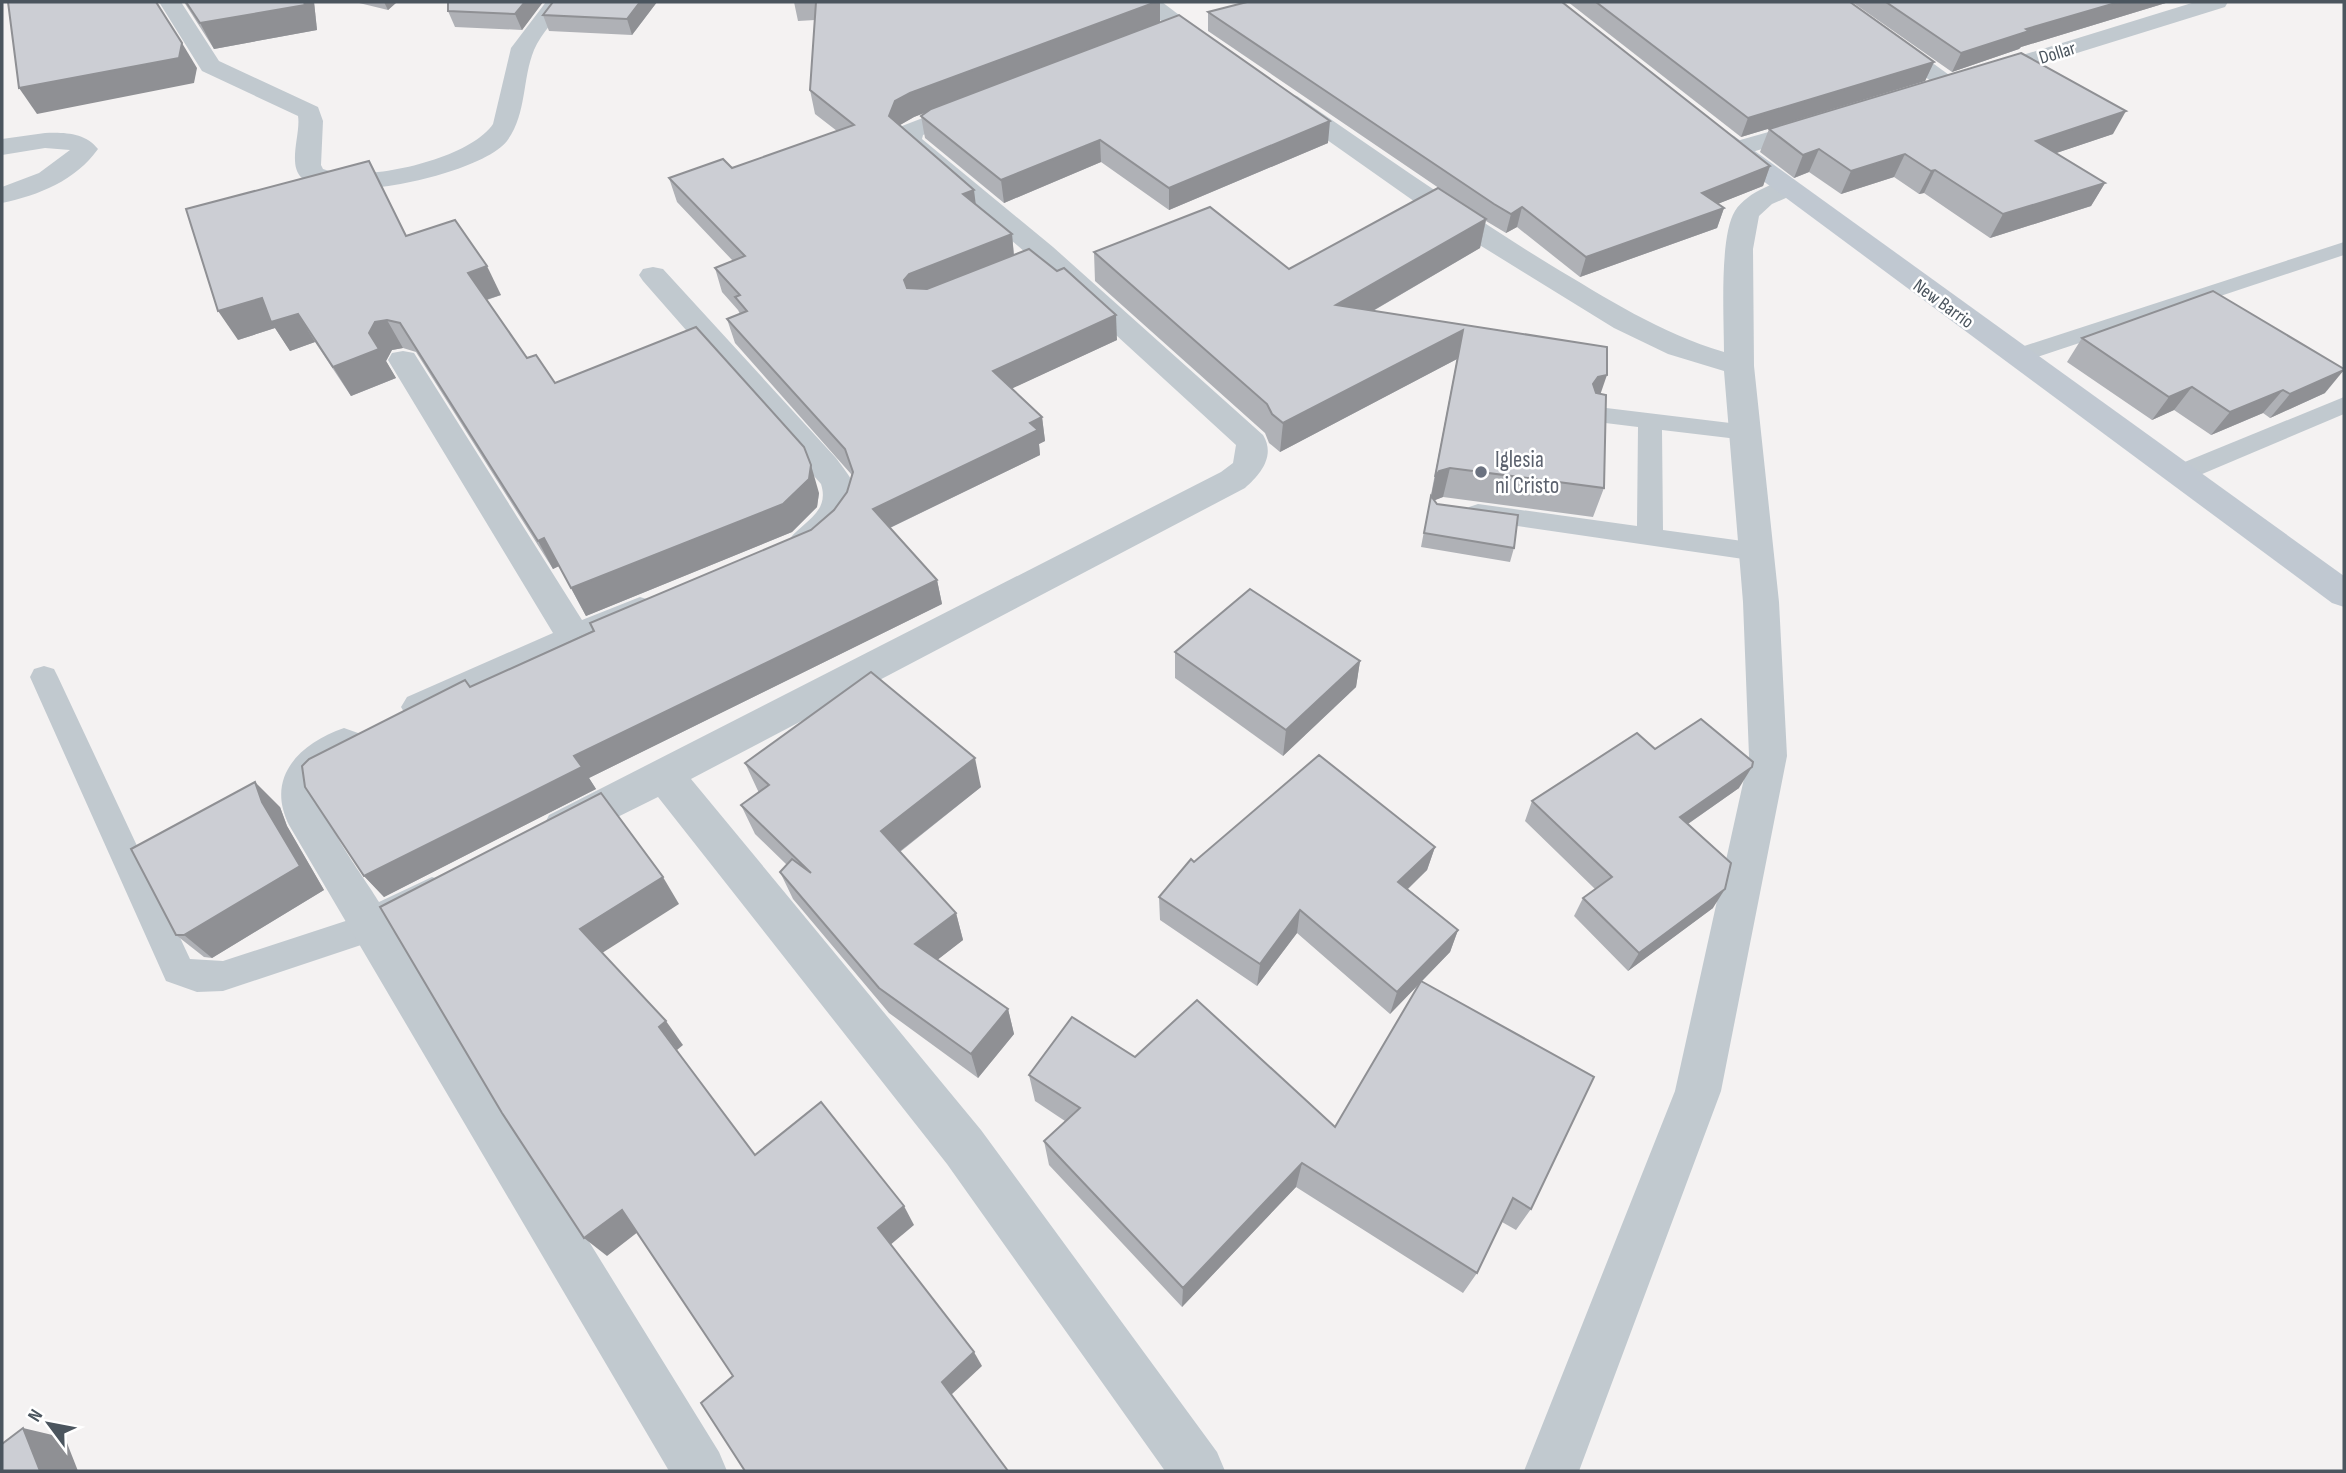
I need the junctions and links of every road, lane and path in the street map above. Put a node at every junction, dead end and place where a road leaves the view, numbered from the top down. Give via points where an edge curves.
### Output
1 (170, 2) edge
2 (557, 2) edge
3 (1148, 2) edge
4 (1834, 2) edge
5 (2217, 2) edge
6 (1180, 26) junction
7 (1154, 36) edge
8 (1236, 65) edge
9 (1951, 85) junction
10 (1270, 89) edge
11 (1925, 92) edge
12 (988, 99) edge
13 (1836, 119) edge
14 (1702, 123) edge
15 (2, 147) edge
16 (1735, 149) junction
17 (1786, 188) junction
18 (2, 195) edge
19 (2344, 248) edge
20 (653, 275) dead end
21 (2017, 356) junction
22 (403, 360) edge
23 (1739, 366) junction
24 (2344, 405) edge
25 (1598, 415) edge
26 (1650, 421) junction
27 (1746, 432) junction
28 (2179, 474) junction
29 (1457, 510) edge
30 (1650, 536) junction
31 (1757, 552) junction
32 (766, 559) edge
33 (2344, 594) edge
34 (677, 595) edge
35 (574, 637) junction
36 (44, 677) dead end
37 (663, 774) junction
38 (529, 845) edge
39 (468, 877) edge
40 (370, 928) junction
41 (700, 1471) edge
42 (1198, 1471) edge
43 (1552, 1471) edge

1 - 2 street via 210,66 309,112 314,128 306,161 311,173 333,182 404,176 474,154 496,138 505,124 523,48
3 - 6 street
4 - 9 street
5 - 9 street, Dollar
6 - 7 street
6 - 8 street
9 - 11 street, Dollar
10 - 23 street via 1462,222 1624,322 1679,348
12 - 37 street via 917,127 909,141 1034,259 1252,442 1249,467 1233,480
13 - 16 street
14 - 16 main road, New Barrio
15 - 18 street via 62,140 85,149 76,162 55,175
16 - 17 main road, New Barrio
17 - 21 main road, New Barrio
17 - 23 street via 1763,198 1746,214 1739,249
19 - 21 lane
20 - 32 street via 825,466 839,489 837,509 824,530
21 - 28 main road, New Barrio
22 - 35 street
23 - 27 street
24 - 28 lane
25 - 26 lane
26 - 27 lane
26 - 30 lane
27 - 31 street
28 - 33 main road, New Barrio
29 - 30 lane
30 - 31 lane
31 - 43 street via 1768,756 1698,1091
34 - 35 street
35 - 40 street via 377,726 312,765 300,782 303,813
36 - 40 lane via 178,970 197,978 223,976
37 - 38 street
37 - 42 street via 964,1147
39 - 40 street
40 - 41 street

